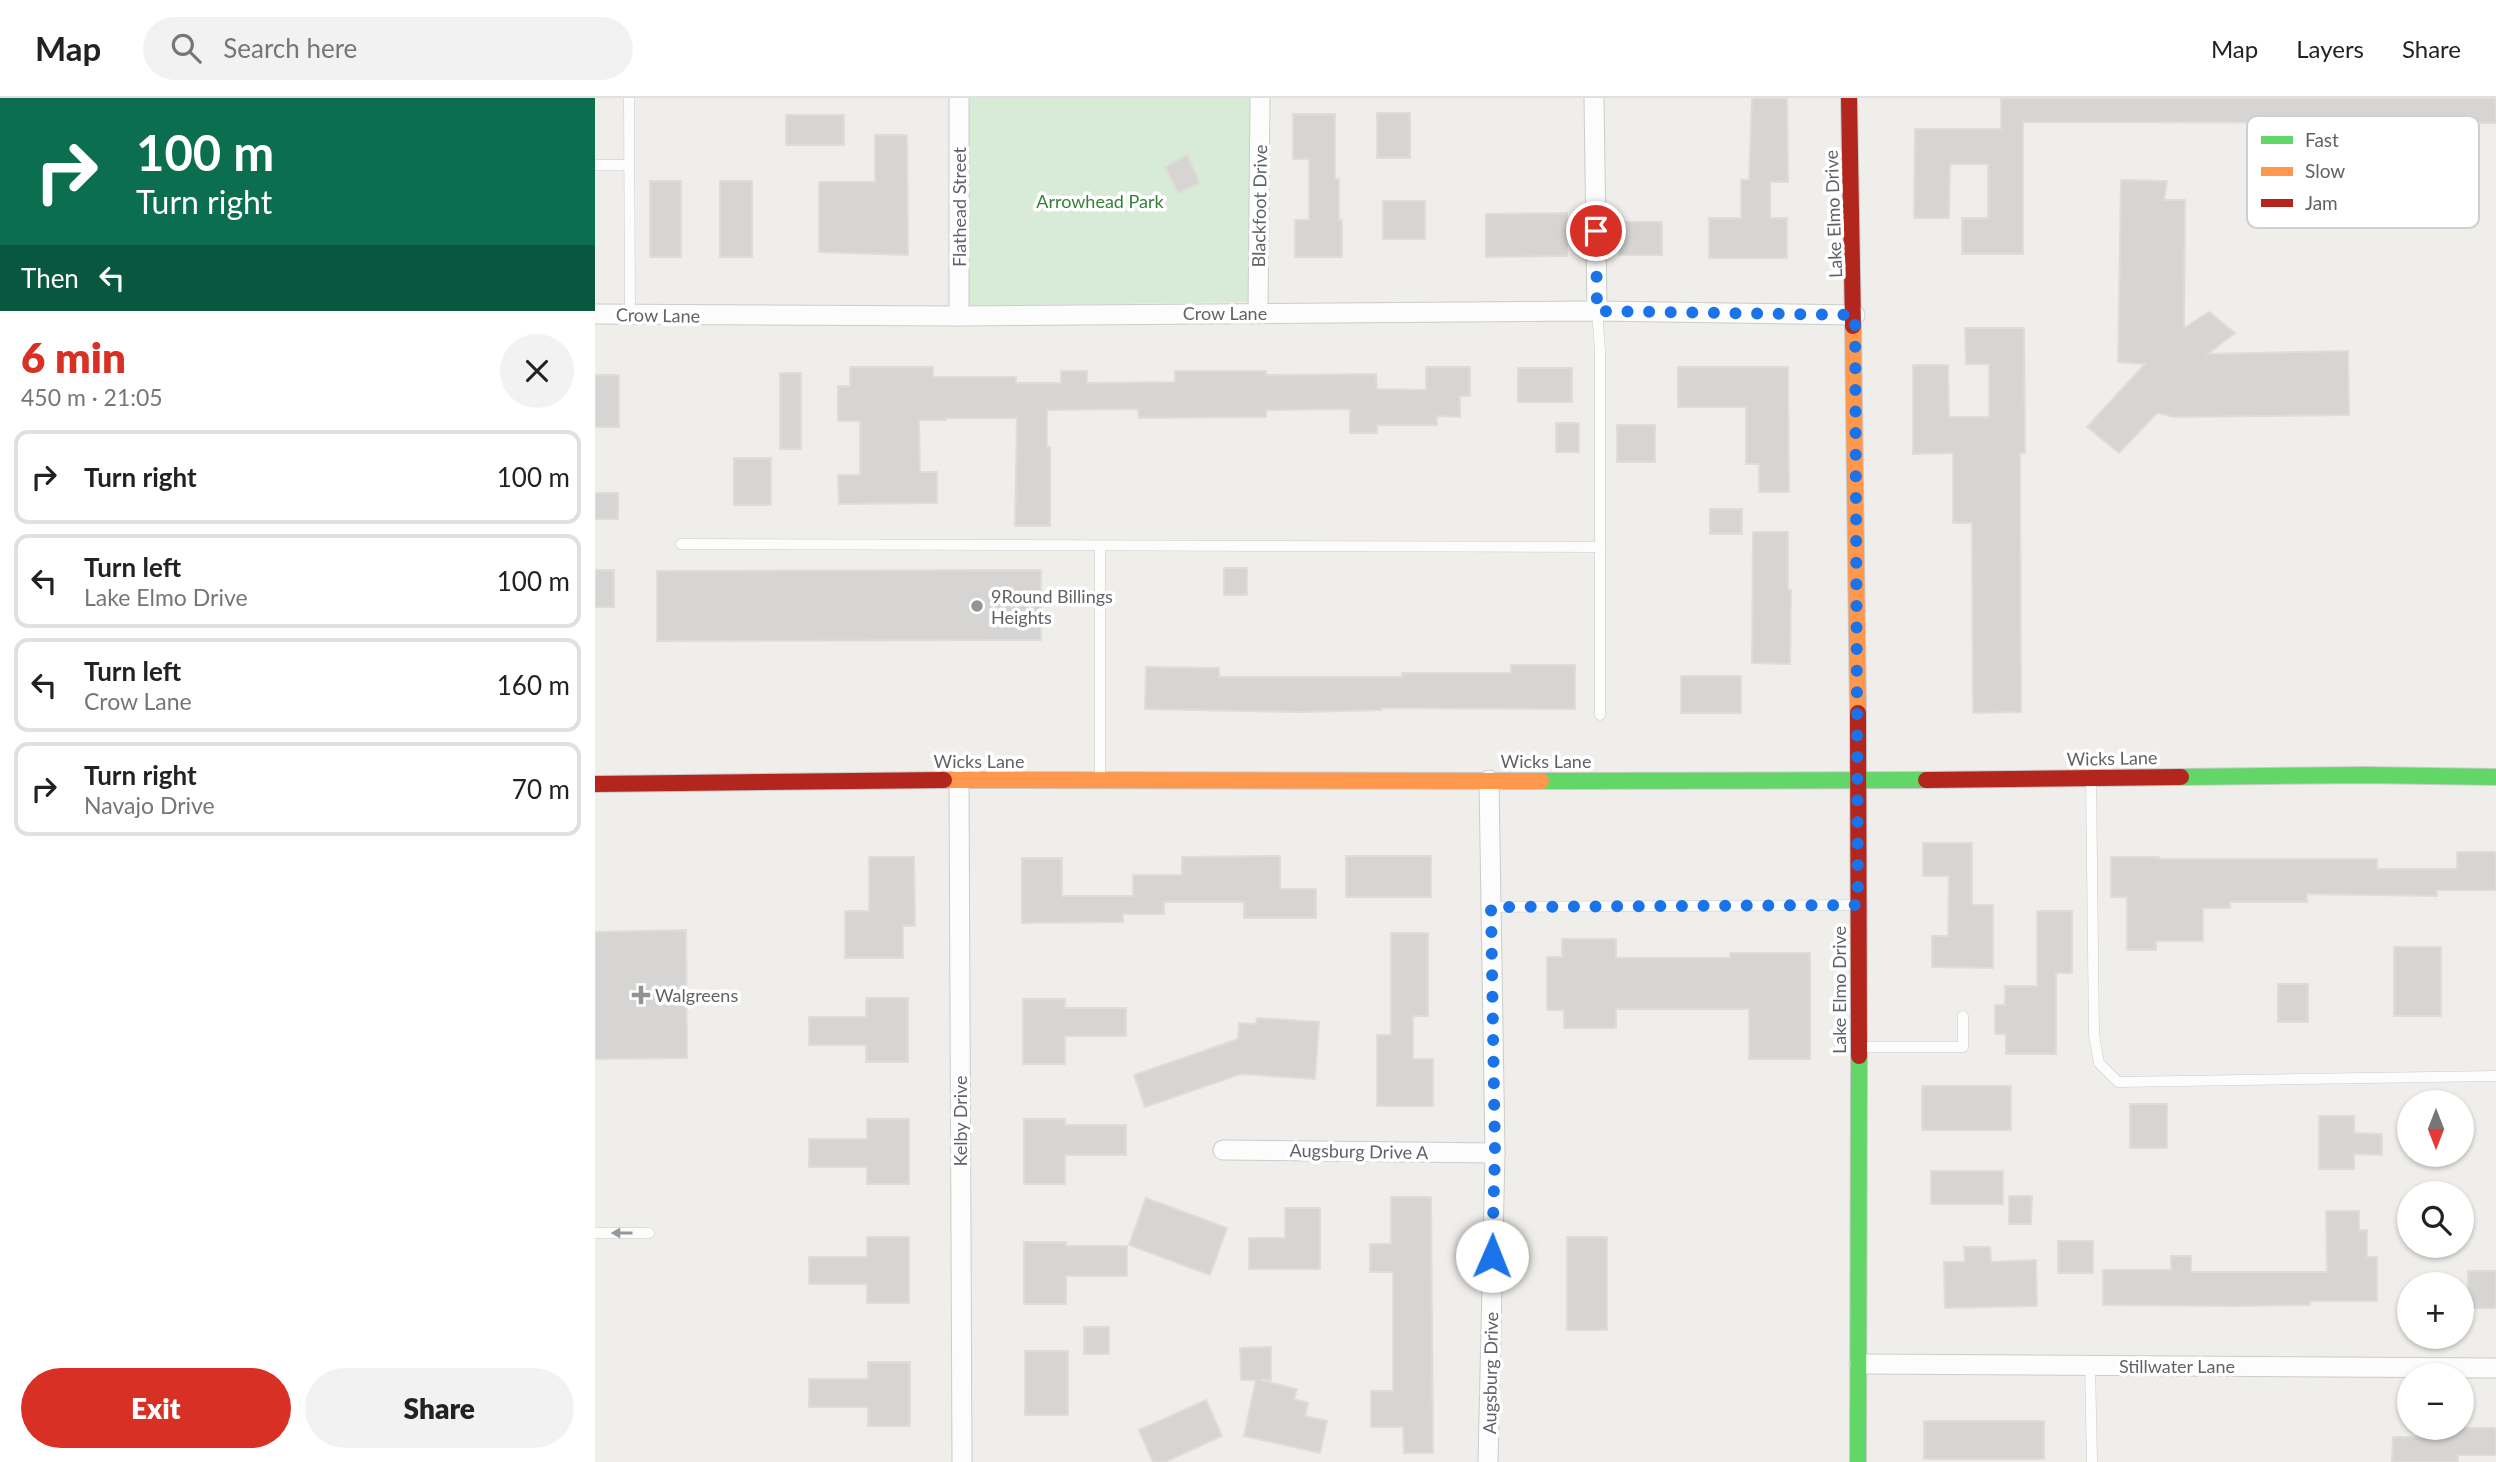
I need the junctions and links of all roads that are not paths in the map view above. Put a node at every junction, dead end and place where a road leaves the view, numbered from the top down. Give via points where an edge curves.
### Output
1 (629, 98) edge
2 (958, 98) edge
3 (1261, 98) edge
4 (1594, 98) edge
5 (1849, 98) edge
6 (595, 165) edge
7 (629, 165) junction
8 (1597, 311) junction
9 (1258, 313) junction
10 (595, 314) edge
11 (629, 314) junction
12 (1855, 315) junction
13 (958, 316) junction
14 (681, 544) dead end
15 (1100, 547) junction
16 (1600, 547) junction
17 (1600, 715) dead end
18 (2496, 777) edge
19 (2091, 778) junction
20 (958, 780) junction
21 (1489, 780) junction
22 (1100, 781) junction
23 (1858, 781) junction
24 (595, 784) edge
25 (1858, 905) junction
26 (1491, 907) junction
27 (1963, 1016) dead end
28 (1858, 1047) junction
29 (2496, 1076) edge
30 (1223, 1150) dead end
31 (1495, 1153) junction
32 (595, 1233) edge
33 (649, 1233) dead end
34 (1859, 1364) junction
35 (2090, 1365) junction
36 (2496, 1368) edge
37 (962, 1462) edge
38 (1488, 1462) edge
39 (1858, 1462) edge
40 (2092, 1462) edge

1 - 7 lane
2 - 13 street, Flathead Street
3 - 9 street, Blackfoot Drive
4 - 8 street
5 - 12 main road, Lake Elmo Drive
6 - 7 lane
7 - 11 lane
8 - 9 street, Crow Lane
8 - 12 street, Crow Lane
8 - 16 lane
9 - 13 street, Crow Lane
10 - 11 street, Crow Lane
11 - 13 street, Crow Lane
12 - 23 main road, Lake Elmo Drive
14 - 15 lane
15 - 16 lane
15 - 22 lane
16 - 17 lane
18 - 19 main road, Wicks Lane
19 - 23 main road, Wicks Lane
19 - 29 lane via 2094,1035 2099,1063 2118,1082
20 - 22 main road, Wicks Lane
20 - 24 main road, Wicks Lane
20 - 37 street, Kelby Drive
21 - 22 main road, Wicks Lane
21 - 23 main road, Wicks Lane
21 - 26 street, Augsburg Drive
23 - 25 main road, Lake Elmo Drive
25 - 26 lane
25 - 28 main road, Lake Elmo Drive
26 - 31 street, Augsburg Drive
27 - 28 lane via 1963,1047
28 - 34 main road, Lake Elmo Drive
30 - 31 street, Augsburg Drive A
31 - 38 street, Augsburg Drive
33 -> 32 lane
34 - 35 street, Stillwater Lane
34 - 39 main road, Lake Elmo Drive
35 - 36 street, Stillwater Lane
35 - 40 lane

